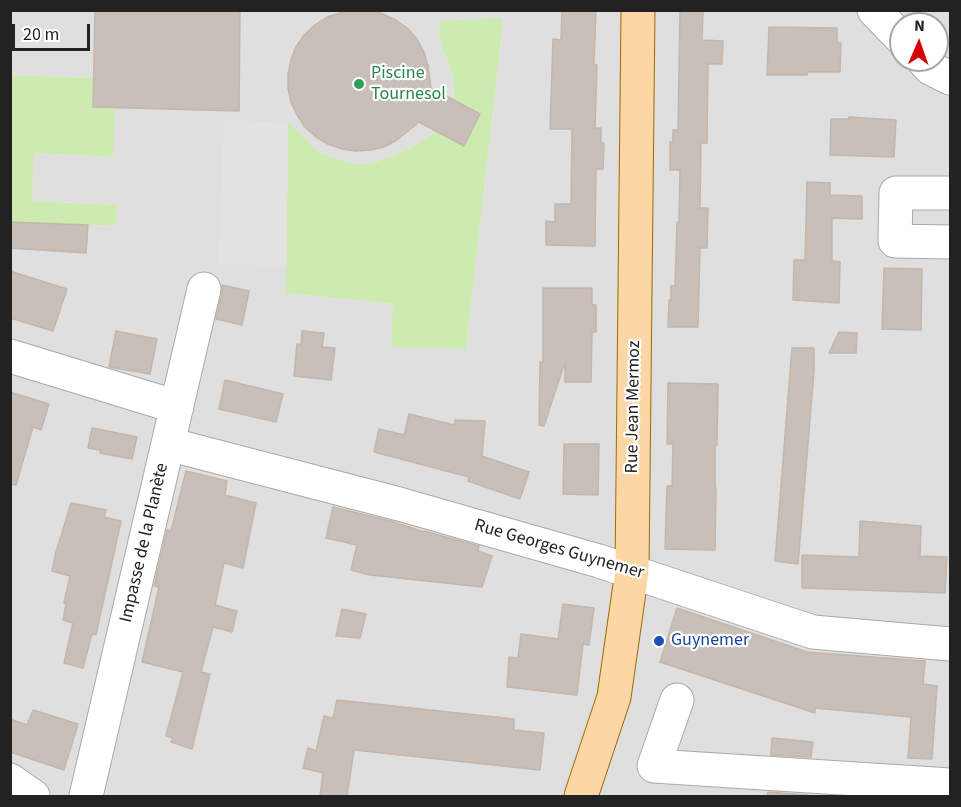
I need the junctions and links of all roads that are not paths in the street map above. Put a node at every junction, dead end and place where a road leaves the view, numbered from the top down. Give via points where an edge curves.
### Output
1 (638, 10) edge
2 (874, 10) edge
3 (889, 26) edge
4 (951, 193) edge
5 (951, 242) edge
6 (204, 289) dead end
7 (10, 356) edge
8 (177, 407) junction
9 (168, 444) junction
10 (632, 571) junction
11 (951, 645) edge
12 (677, 700) dead end
13 (10, 780) edge
14 (951, 785) edge
15 (33, 796) edge
16 (86, 796) edge
17 (580, 796) edge

1 - 10 main road, Rue Jean Mermoz
2 - 3 street
4 - 5 street via 896,193 895,242
6 - 8 street, Impasse de la Planète
7 - 8 street
8 - 9 street, Impasse de la Planète
9 - 10 street, Rue Georges Guynemer via 399,504
9 - 16 street, Impasse de la Planète
10 - 11 street, Rue Georges Guynemer via 813,632
10 - 17 main road, Rue Jean Mermoz via 614,697
12 - 14 street via 654,766
13 - 15 street

